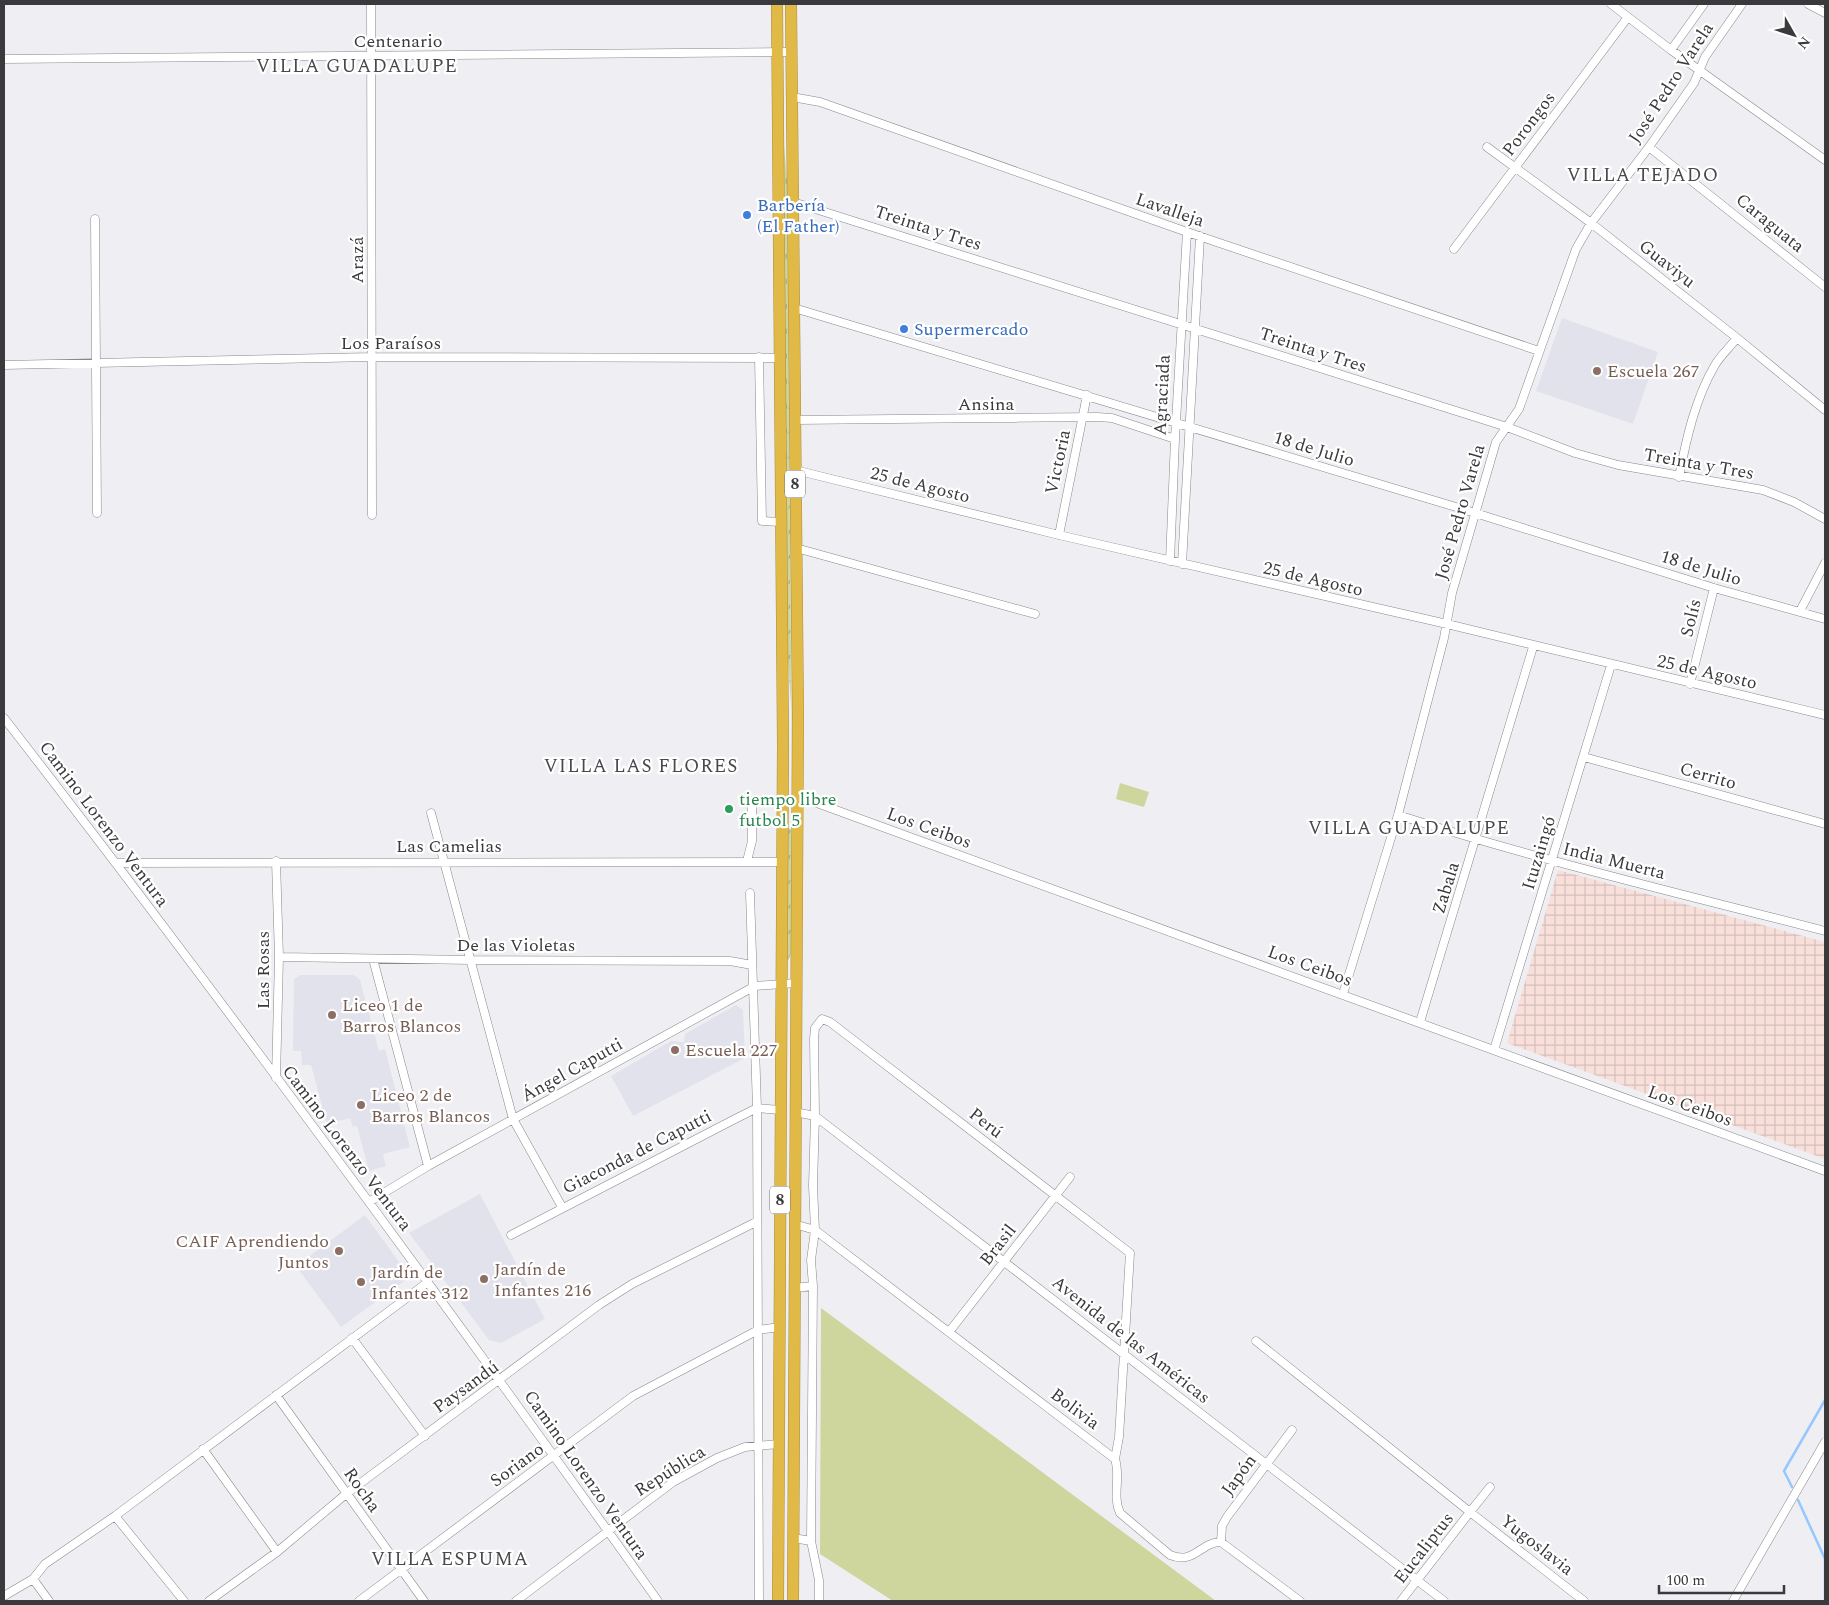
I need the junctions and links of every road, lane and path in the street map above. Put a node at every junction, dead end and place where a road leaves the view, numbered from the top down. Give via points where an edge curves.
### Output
1 (371, 4) edge
2 (777, 4) edge
3 (791, 4) edge
4 (1611, 4) edge
5 (1704, 4) edge
6 (1742, 4) edge
7 (1808, 4) edge
8 (1825, 13) edge
9 (1628, 17) junction
10 (1671, 50) junction
11 (792, 52) junction
12 (777, 53) junction
13 (372, 56) junction
14 (4, 59) edge
15 (1700, 71) junction
16 (792, 97) junction
17 (1487, 147) dead end
18 (1649, 147) junction
19 (1825, 160) edge
20 (1515, 167) junction
21 (793, 202) junction
22 (95, 219) dead end
23 (1590, 223) junction
24 (1187, 232) junction
25 (1200, 236) junction
26 (1454, 249) dead end
27 (1825, 287) edge
28 (794, 308) junction
29 (1181, 324) junction
30 (1194, 328) junction
31 (1737, 338) junction
32 (1539, 351) junction
33 (372, 357) junction
34 (759, 358) junction
35 (778, 358) junction
36 (4, 365) edge
37 (97, 365) junction
38 (1087, 396) junction
39 (1825, 410) edge
40 (1083, 418) junction
41 (794, 420) junction
42 (1176, 423) junction
43 (1506, 427) junction
44 (1189, 428) junction
45 (1174, 439) junction
46 (795, 470) junction
47 (1679, 478) junction
48 (97, 512) dead end
49 (1474, 513) junction
50 (372, 515) dead end
51 (1825, 519) edge
52 (781, 522) junction
53 (1059, 535) junction
54 (796, 548) junction
55 (1170, 561) junction
56 (1825, 563) edge
57 (1182, 564) junction
58 (1714, 588) junction
59 (1800, 612) junction
60 (1035, 614) dead end
61 (1825, 619) edge
62 (1447, 624) junction
63 (1534, 647) junction
64 (1611, 665) junction
65 (1690, 684) junction
66 (1825, 716) edge
67 (4, 718) edge
68 (1584, 757) junction
69 (782, 798) junction
70 (797, 799) junction
71 (752, 807) dead end
72 (431, 813) dead end
73 (1398, 815) junction
74 (1825, 824) edge
75 (1476, 840) junction
76 (276, 861) junction
77 (446, 861) junction
78 (747, 861) junction
79 (1553, 861) junction
80 (781, 862) junction
81 (116, 863) junction
82 (750, 893) dead end
83 (1825, 931) edge
84 (279, 957) junction
85 (373, 959) junction
86 (472, 960) junction
87 (752, 965) junction
88 (781, 983) junction
89 (796, 983) junction
90 (754, 986) junction
91 (1343, 994) junction
92 (1420, 1022) junction
93 (1494, 1050) junction
94 (276, 1078) junction
95 (757, 1108) junction
96 (780, 1110) junction
97 (795, 1112) junction
98 (815, 1116) junction
99 (513, 1119) junction
100 (428, 1166) junction
101 (1825, 1171) edge
102 (1070, 1177) dead end
103 (1056, 1197) junction
104 (369, 1202) junction
105 (562, 1207) junction
106 (756, 1222) junction
107 (794, 1224) junction
108 (815, 1230) junction
109 (511, 1235) dead end
110 (1005, 1261) junction
111 (428, 1282) junction
112 (813, 1286) junction
113 (794, 1288) junction
114 (779, 1328) junction
115 (758, 1330) junction
116 (949, 1332) junction
117 (352, 1338) junction
118 (1256, 1341) dead end
119 (1124, 1354) junction
120 (500, 1380) junction
121 (276, 1395) junction
122 (1292, 1430) dead end
123 (425, 1436) junction
124 (1825, 1442) edge
125 (779, 1444) junction
126 (757, 1445) junction
127 (203, 1449) junction
128 (555, 1456) junction
129 (1115, 1459) junction
130 (1266, 1462) junction
131 (1490, 1488) dead end
132 (346, 1494) junction
133 (1470, 1512) junction
134 (115, 1516) junction
135 (608, 1531) junction
136 (793, 1538) junction
137 (812, 1541) junction
138 (1221, 1542) junction
139 (277, 1552) junction
140 (401, 1569) junction
141 (33, 1579) junction
142 (1417, 1580) junction
143 (4, 1596) edge
144 (49, 1601) edge
145 (184, 1601) edge
146 (209, 1601) edge
147 (359, 1601) edge
148 (424, 1601) edge
149 (516, 1601) edge
150 (658, 1601) edge
151 (759, 1601) edge
152 (778, 1601) edge
153 (793, 1601) edge
154 (819, 1601) edge
155 (1300, 1601) edge
156 (1401, 1601) edge
157 (1444, 1601) edge
158 (1584, 1601) edge
159 (1733, 1601) edge

1 - 13 street, Arazá
2 - 12 highway, 8
3 - 11 highway, 8
4 - 9 street
5 - 10 street, José Pedro Varela
6 - 15 street, José Pedro Varela via 1705,57
7 - 8 street
9 - 10 street
9 - 20 street, Porongos
10 - 15 street
11 - 12 street, Centenario
11 - 16 highway, 8
12 - 13 street, Centenario
12 - 35 highway, 8
13 - 14 street, Centenario
13 - 33 street, Arazá
15 - 18 street, José Pedro Varela
15 - 19 street
16 - 21 highway, 8
16 - 24 street, Lavalleja via 820,102
17 - 20 street, Guaviyu
18 - 23 street, José Pedro Varela
18 - 27 street, Caraguata
20 - 23 street, Guaviyu
20 - 26 street, Porongos
21 - 28 highway, 8
21 - 29 street, Treinta y Tres
22 - 37 street
23 - 31 street, Guaviyu
23 - 32 street, José Pedro Varela via 1573,256
24 - 25 street, Lavalleja
24 - 29 street, Agraciada
25 - 30 street, Agraciada
25 - 32 street, Lavalleja
28 - 38 street, 18 de Julio
28 - 41 highway, 8
29 - 30 street, Treinta y Tres
29 - 42 street, Agraciada
30 - 43 street, Treinta y Tres
30 - 44 street, Agraciada
31 - 39 street, Guaviyu
31 - 47 street via 1716,363 1700,396
32 - 43 street, José Pedro Varela via 1519,409
33 - 34 street, Los Paraísos
33 - 37 street, Los Paraísos
33 - 50 street, Arazá
34 - 35 street, Los Paraísos
34 - 52 street via 762,521
35 - 52 highway, 8
36 - 37 street, Los Paraísos
37 - 48 street
38 - 40 street, Victoria
38 - 42 street, 18 de Julio
40 - 41 street, Ansina
40 - 45 street, Ansina via 1112,418
40 - 53 street, Victoria
41 - 46 highway, 8
42 - 44 street, 18 de Julio
42 - 45 street, Agraciada
43 - 47 street, Treinta y Tres via 1575,453
43 - 49 street, José Pedro Varela via 1496,442
44 - 49 street, 18 de Julio
44 - 57 street, Agraciada
45 - 55 street, Agraciada
46 - 53 street, 25 de Agosto
46 - 54 highway, 8
47 - 51 street, Treinta y Tres via 1763,490
49 - 58 street, 18 de Julio
49 - 62 street, José Pedro Varela
52 - 69 highway, 8
53 - 55 street, 25 de Agosto
54 - 60 street
54 - 70 highway, 8
55 - 57 street, 25 de Agosto
56 - 59 street
57 - 62 street, 25 de Agosto
58 - 59 street, 18 de Julio
58 - 65 street, Solís
59 - 61 street, 18 de Julio
62 - 63 street, 25 de Agosto
62 - 73 street, José Pedro Varela
63 - 64 street, 25 de Agosto
63 - 75 street, Zabala
64 - 65 street, 25 de Agosto
64 - 68 street, Ituzaingó
65 - 66 street, 25 de Agosto
67 - 81 street, Camino Lorenzo Ventura
68 - 74 street, Cerrito
68 - 79 street, Ituzaingó
69 - 70 street, Los Ceibos
69 - 80 highway, 8
70 - 89 highway, 8
70 - 91 street, Los Ceibos via 814,802
71 - 78 street via 752,841
72 - 77 street
73 - 75 street, India Muerta
73 - 91 street, José Pedro Varela
75 - 79 street, India Muerta
75 - 92 street, Zabala
76 - 77 street, Las Camelias
76 - 81 street, Las Camelias
76 - 84 street, Las Rosas
77 - 78 street, Las Camelias
77 - 86 street
78 - 80 street, Las Camelias
79 - 83 street, India Muerta
79 - 93 street, Ituzaingó
80 - 88 highway, 8
81 - 94 street, Camino Lorenzo Ventura
82 - 87 street
84 - 85 street, De las Violetas
84 - 94 street, Las Rosas
85 - 86 street, De las Violetas
85 - 100 street
86 - 87 street, De las Violetas via 730,961
86 - 99 street
87 - 90 street
88 - 89 street, Ángel Caputti
88 - 90 street, Ángel Caputti
88 - 96 highway, 8
89 - 97 highway, 8
90 - 95 street
90 - 99 street, Ángel Caputti
91 - 92 street, Los Ceibos
92 - 93 street, Los Ceibos
93 - 101 street, Los Ceibos
94 - 104 street, Camino Lorenzo Ventura
95 - 96 street
95 - 105 street, Giaconda de Caputti
95 - 106 street
96 - 114 highway, 8
97 - 98 street, Avenida de las Américas
97 - 107 highway, 8
98 - 103 street, Perú via 814,1039 815,1028 822,1019
98 - 108 street
98 - 110 street, Avenida de las Américas
99 - 100 street, Ángel Caputti
99 - 105 street
100 - 104 street, Ángel Caputti
102 - 103 street, Brasil
103 - 110 street, Brasil
103 - 119 street, Perú via 1130,1253
104 - 111 street, Camino Lorenzo Ventura
105 - 109 street, Giaconda de Caputti
106 - 115 street
106 - 120 street, Paysandú via 615,1294
107 - 108 street, Bolivia
107 - 113 highway, 8
108 - 112 street via 811,1260
108 - 116 street, Bolivia
110 - 116 street, Brasil
110 - 119 street, Avenida de las Américas
111 - 117 street
111 - 120 street, Camino Lorenzo Ventura
112 - 113 street
112 - 137 street
113 - 136 highway, 8
114 - 115 street, Soriano
114 - 125 highway, 8
115 - 126 street
115 - 128 street, Soriano via 633,1396
116 - 129 street, Bolivia
117 - 121 street
117 - 123 street
118 - 133 street, Yugoslavia
119 - 129 street
119 - 130 street, Avenida de las Américas
120 - 123 street, Paysandú
120 - 128 street, Camino Lorenzo Ventura
121 - 127 street
121 - 132 street, Rocha
122 - 130 street, Japón
123 - 132 street, Paysandú
124 - 159 street
125 - 126 street, República
125 - 152 highway, 8
126 - 135 street, República via 725,1455 673,1482
126 - 151 street
127 - 134 street
127 - 139 street
128 - 135 street, Camino Lorenzo Ventura
128 - 140 street, Soriano
129 - 138 street via 1118,1468 1116,1504 1120,1513 1170,1555 1178,1558 1195,1555 1208,1545
130 - 138 street, Japón via 1222,1526
130 - 142 street, Avenida de las Américas
131 - 133 street, Eucaliptus
132 - 139 street, Paysandú
132 - 140 street, Rocha
133 - 142 street, Eucaliptus
133 - 158 street, Yugoslavia
134 - 141 street via 45,1564
134 - 145 street
135 - 149 street, República
135 - 150 street, Camino Lorenzo Ventura
136 - 137 street
136 - 153 highway, 8
137 - 154 street
138 - 155 street
139 - 146 street, Paysandú
140 - 147 street, Soriano
140 - 148 street, Rocha
141 - 143 street
141 - 144 street
142 - 156 street, Eucaliptus
142 - 157 street, Avenida de las Américas

